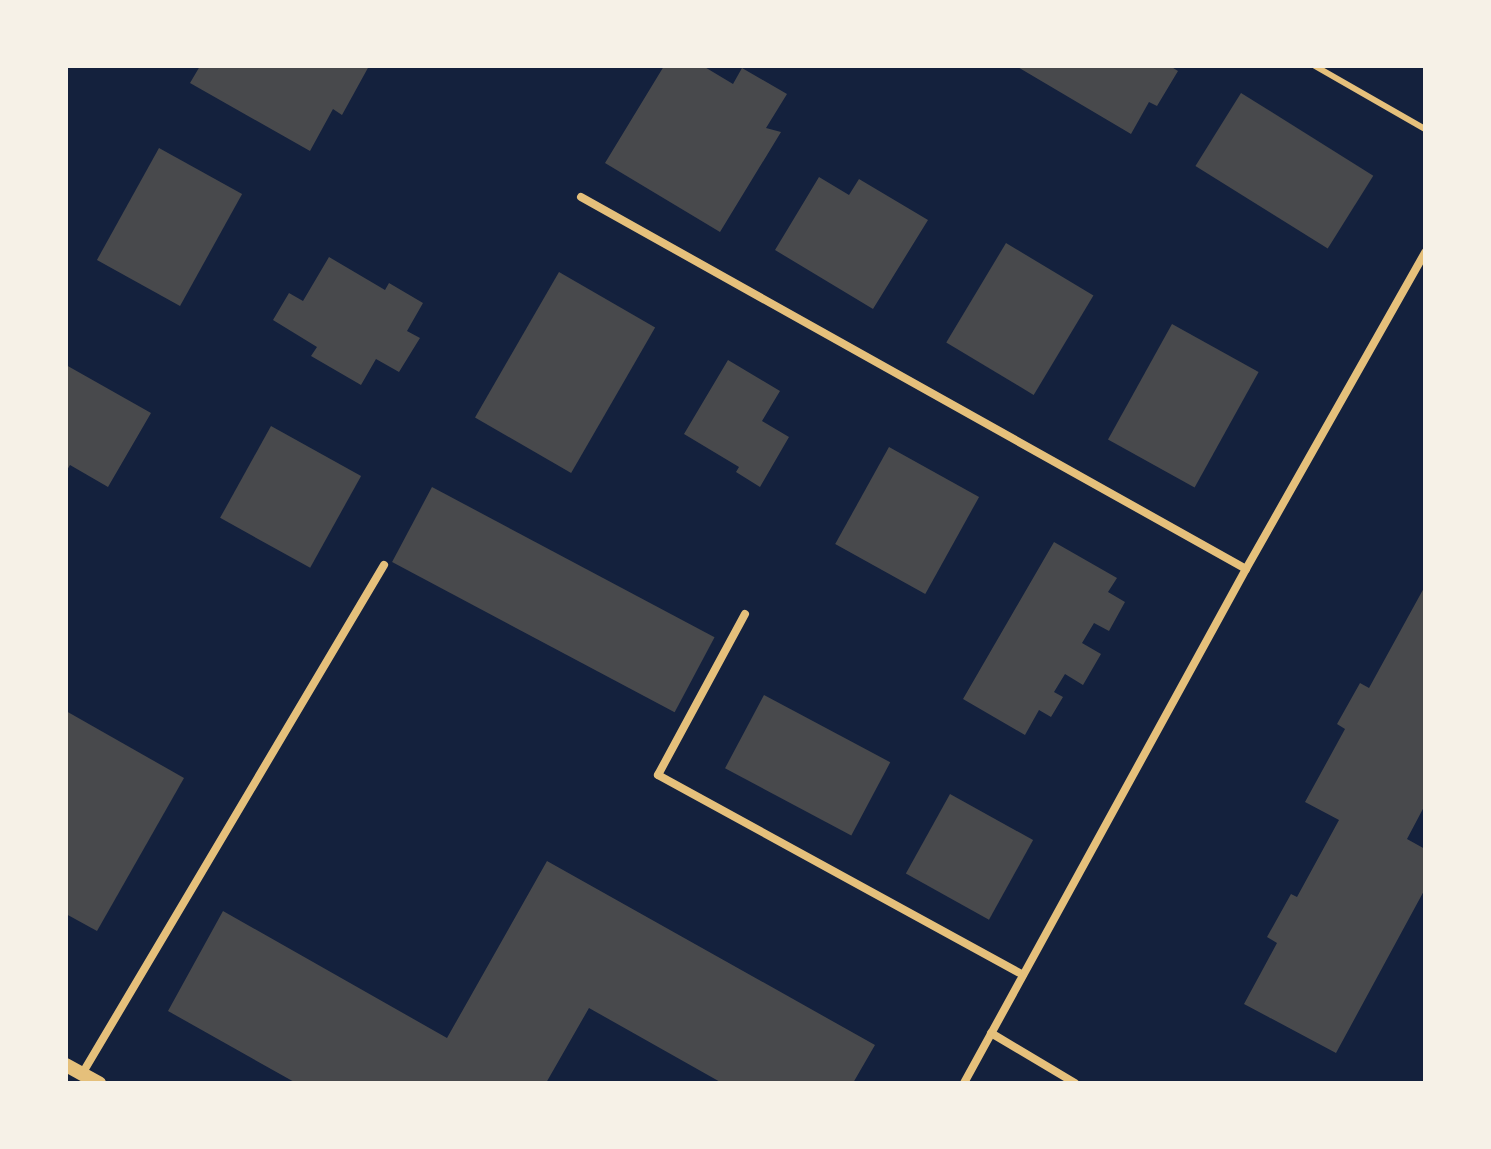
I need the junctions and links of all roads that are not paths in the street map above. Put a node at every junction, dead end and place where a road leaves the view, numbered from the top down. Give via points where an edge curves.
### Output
1 (1315, 66) edge
2 (1425, 129) edge
3 (581, 197) dead end
4 (1425, 252) edge
5 (384, 565) dead end
6 (1246, 569) junction
7 (745, 614) dead end
8 (1023, 975) junction
9 (991, 1033) junction
10 (66, 1065) edge
11 (82, 1074) junction
12 (99, 1083) edge
13 (964, 1083) edge
14 (1075, 1083) edge

1 - 2 lane
3 - 6 street
4 - 6 street
5 - 11 street
6 - 8 street
7 - 8 street via 658,775
8 - 9 street
9 - 13 street
9 - 14 street
10 - 11 street
11 - 12 street

